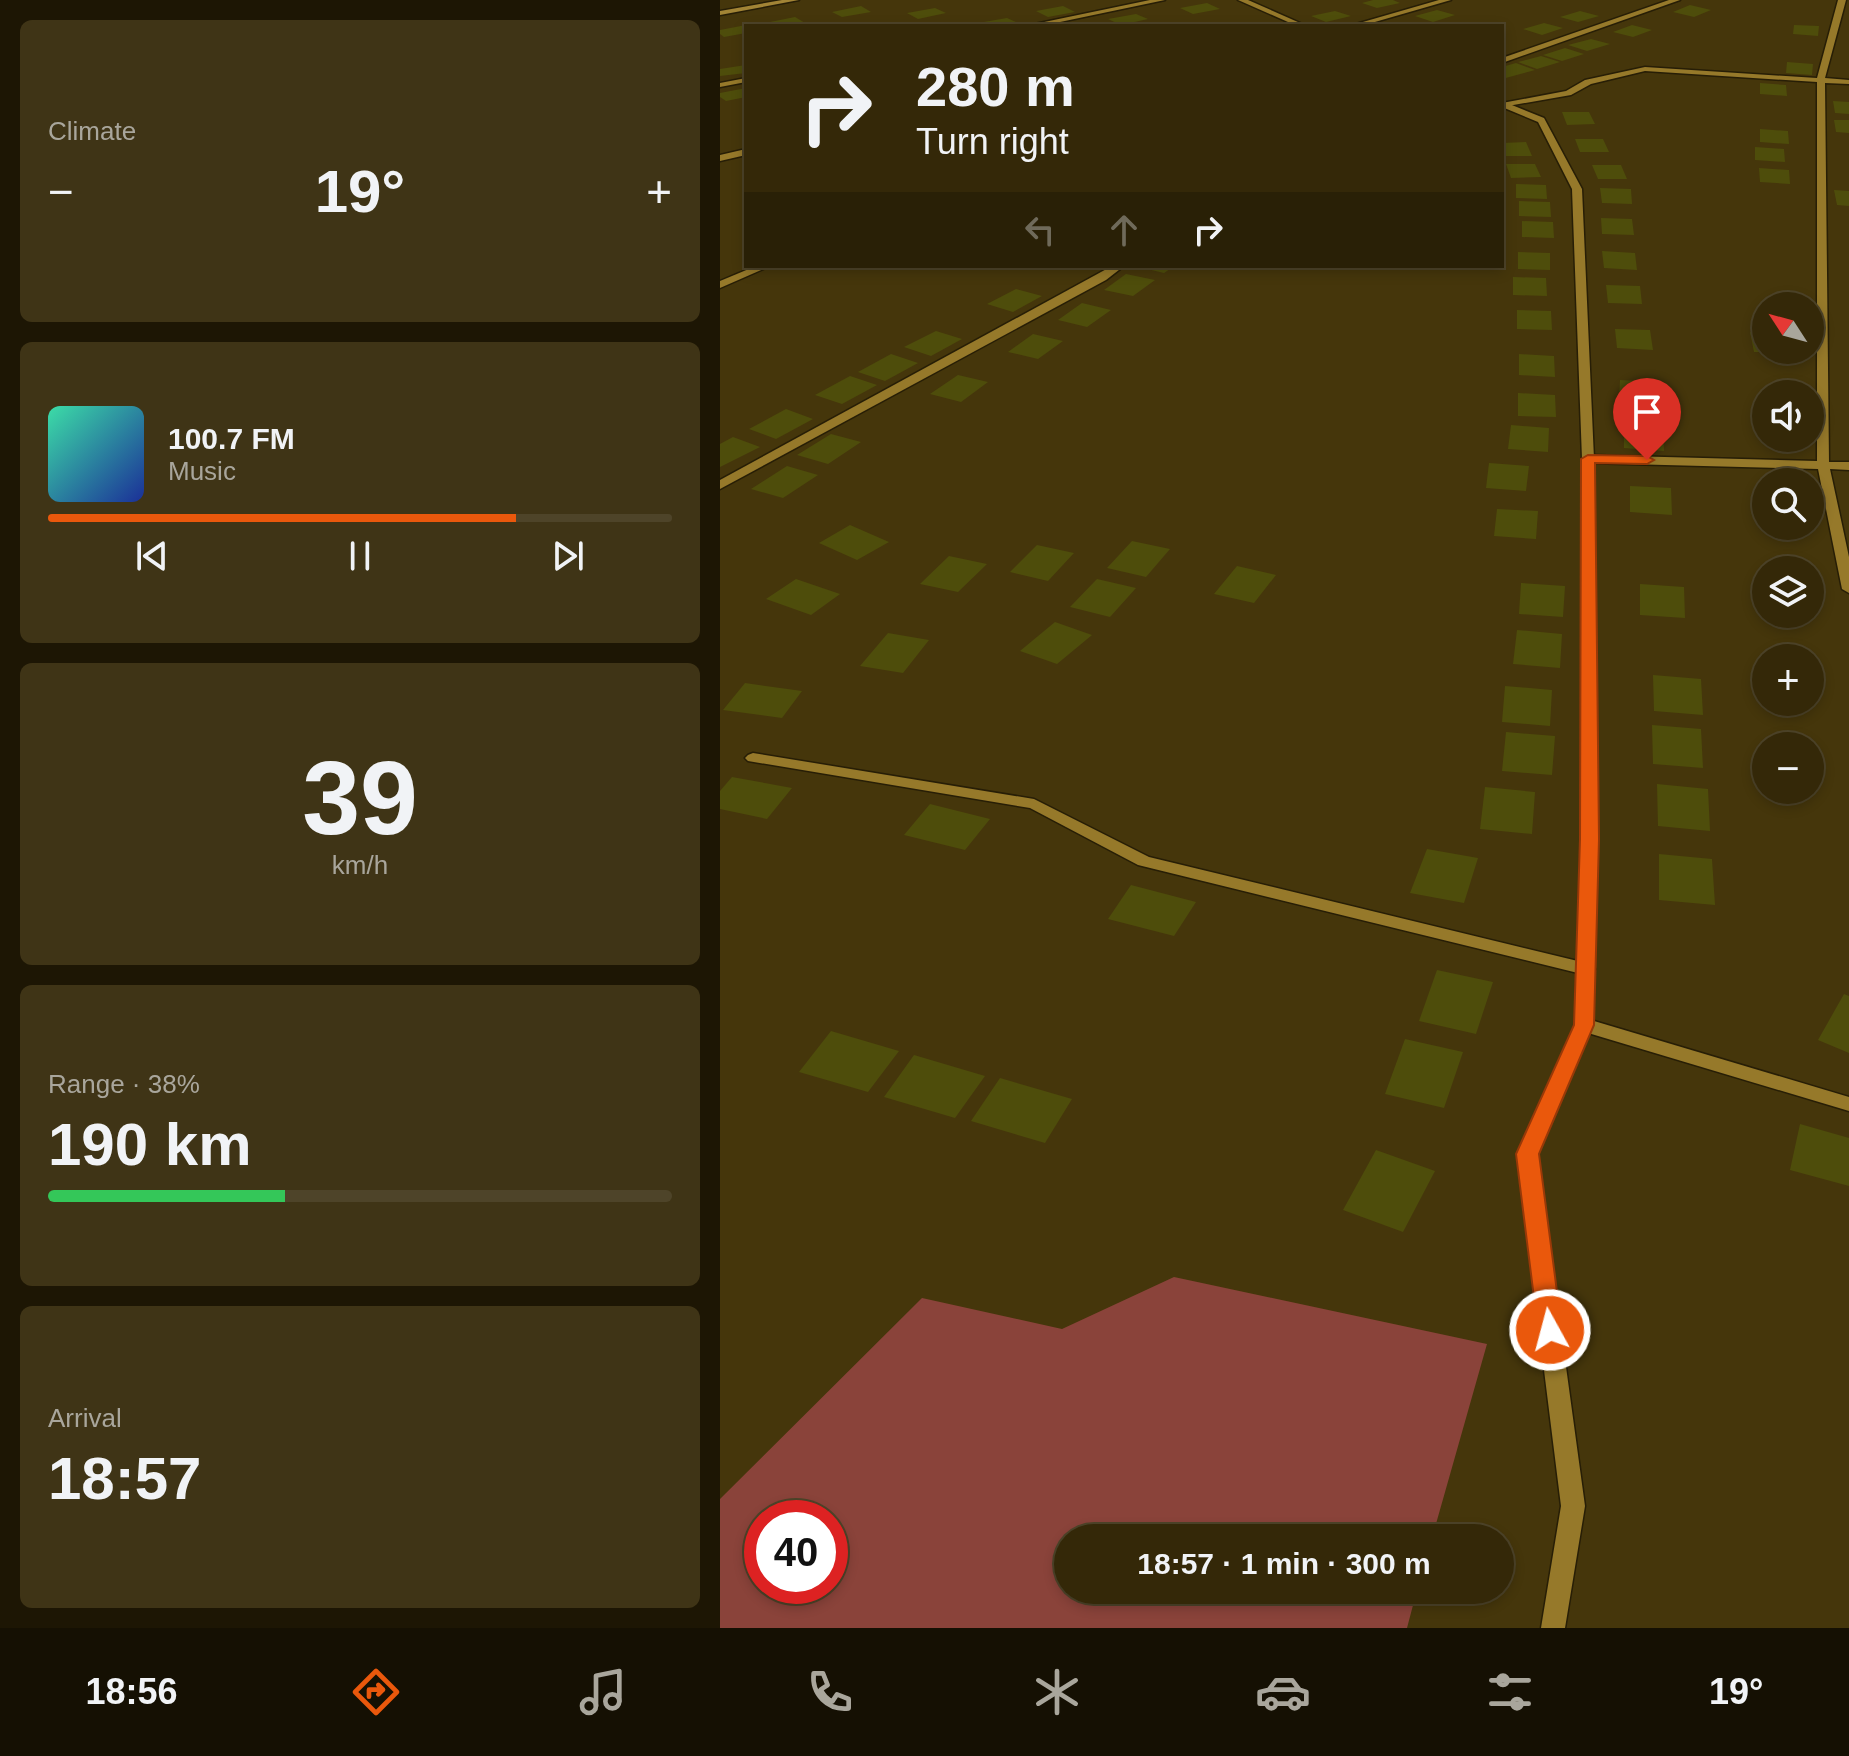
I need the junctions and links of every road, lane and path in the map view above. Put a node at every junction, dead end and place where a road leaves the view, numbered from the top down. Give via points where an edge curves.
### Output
1 (795, 0) edge
2 (1161, 0) edge
3 (1242, 0) edge
4 (1447, 0) edge
5 (1676, 0) edge
6 (1842, 0) edge
7 (720, 13) edge
8 (1039, 24) edge
9 (1298, 24) edge
10 (1360, 24) edge
11 (1504, 60) edge
12 (1821, 79) junction
13 (744, 80) edge
14 (1849, 82) edge
15 (720, 85) edge
16 (1504, 104) edge
17 (1504, 104) edge
18 (744, 152) edge
19 (720, 158) edge
20 (760, 268) edge
21 (1116, 268) edge
22 (720, 285) edge
23 (1588, 459) junction
24 (1823, 464) junction
25 (1849, 466) edge
26 (720, 485) edge
27 (1849, 589) edge
28 (753, 758) dead end
29 (1586, 969) junction
30 (1584, 1025) junction
31 (1849, 1104) edge
32 (1553, 1628) edge

1 - 7 main road
2 - 8 street
3 - 9 street
4 - 10 street
5 - 11 street
6 - 12 street
12 - 14 street
12 - 16 street via 1645,69 1588,82 1568,93
12 - 24 street
13 - 15 street
17 - 23 street via 1541,120 1577,189
18 - 19 street
20 - 22 street
21 - 26 street
23 - 24 street
23 - 29 street
24 - 25 street
24 - 27 street
28 - 29 street via 1034,804 1144,861
29 - 30 street
30 - 31 street
30 - 32 street via 1527,1154 1573,1506

